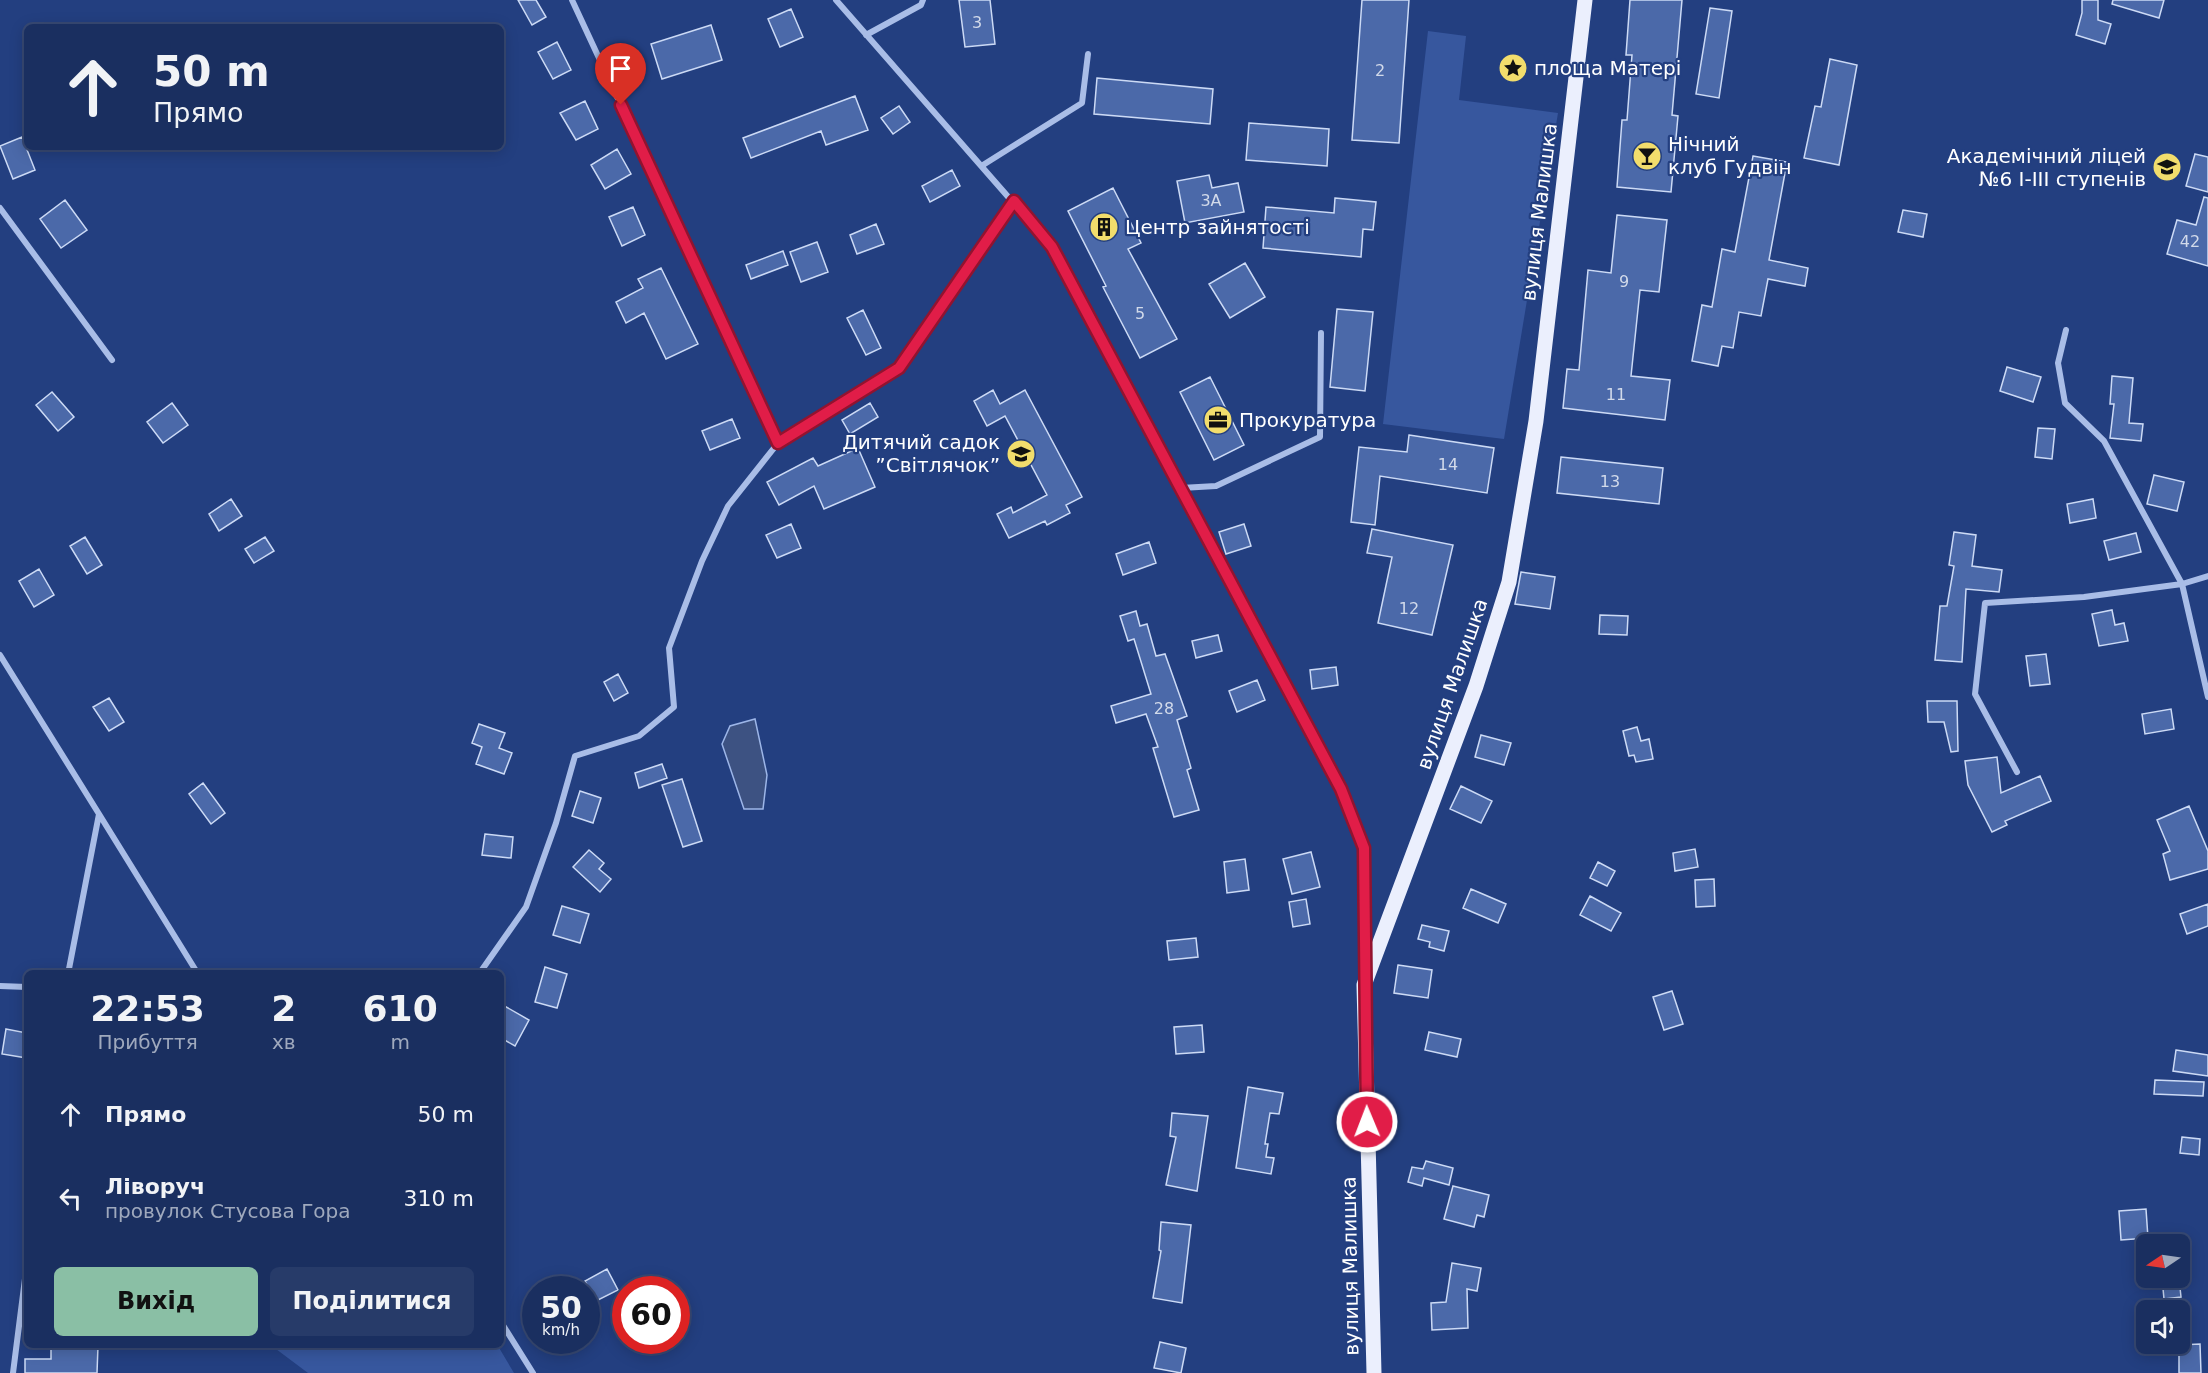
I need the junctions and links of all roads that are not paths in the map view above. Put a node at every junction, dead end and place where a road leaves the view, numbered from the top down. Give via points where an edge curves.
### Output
1 (572, 0) edge
2 (836, 0) edge
3 (923, 0) edge
4 (1585, 0) edge
5 (866, 34) junction
6 (1088, 54) dead end
7 (982, 165) junction
8 (1014, 201) junction
9 (0, 208) edge
10 (2066, 330) dead end
11 (1321, 333) dead end
12 (112, 360) dead end
13 (778, 443) junction
14 (1181, 488) junction
15 (2208, 576) edge
16 (2182, 584) junction
17 (0, 655) edge
18 (2208, 697) edge
19 (2017, 772) dead end
20 (99, 814) junction
21 (69, 970) edge
22 (196, 970) edge
23 (481, 970) edge
24 (1364, 985) junction
25 (0, 986) edge
26 (24, 987) edge
27 (24, 1287) edge
28 (504, 1327) edge
29 (13, 1373) edge
30 (533, 1373) edge
31 (1374, 1373) edge

1 - 13 street
2 - 5 street
3 - 5 street via 921,5
4 - 24 main road, вулиця Малишка via 1536,421 1509,582 1476,686
5 - 7 street
6 - 7 street via 1082,103
7 - 8 street
8 - 13 street via 899,368
8 - 14 street via 1052,247
9 - 12 street
10 - 16 street via 2058,363 2065,403 2104,441
11 - 14 street via 1320,437 1216,486
13 - 23 street via 728,506 702,561 669,648 674,707 639,736 575,756 526,907
14 - 24 street via 1341,789 1364,848
15 - 16 street
16 - 18 street
16 - 19 street via 2084,597 1985,603 1975,694
17 - 20 street
20 - 21 street
20 - 22 street
24 - 31 main road, вулиця Малишка
25 - 26 street
27 - 29 street
28 - 30 street

